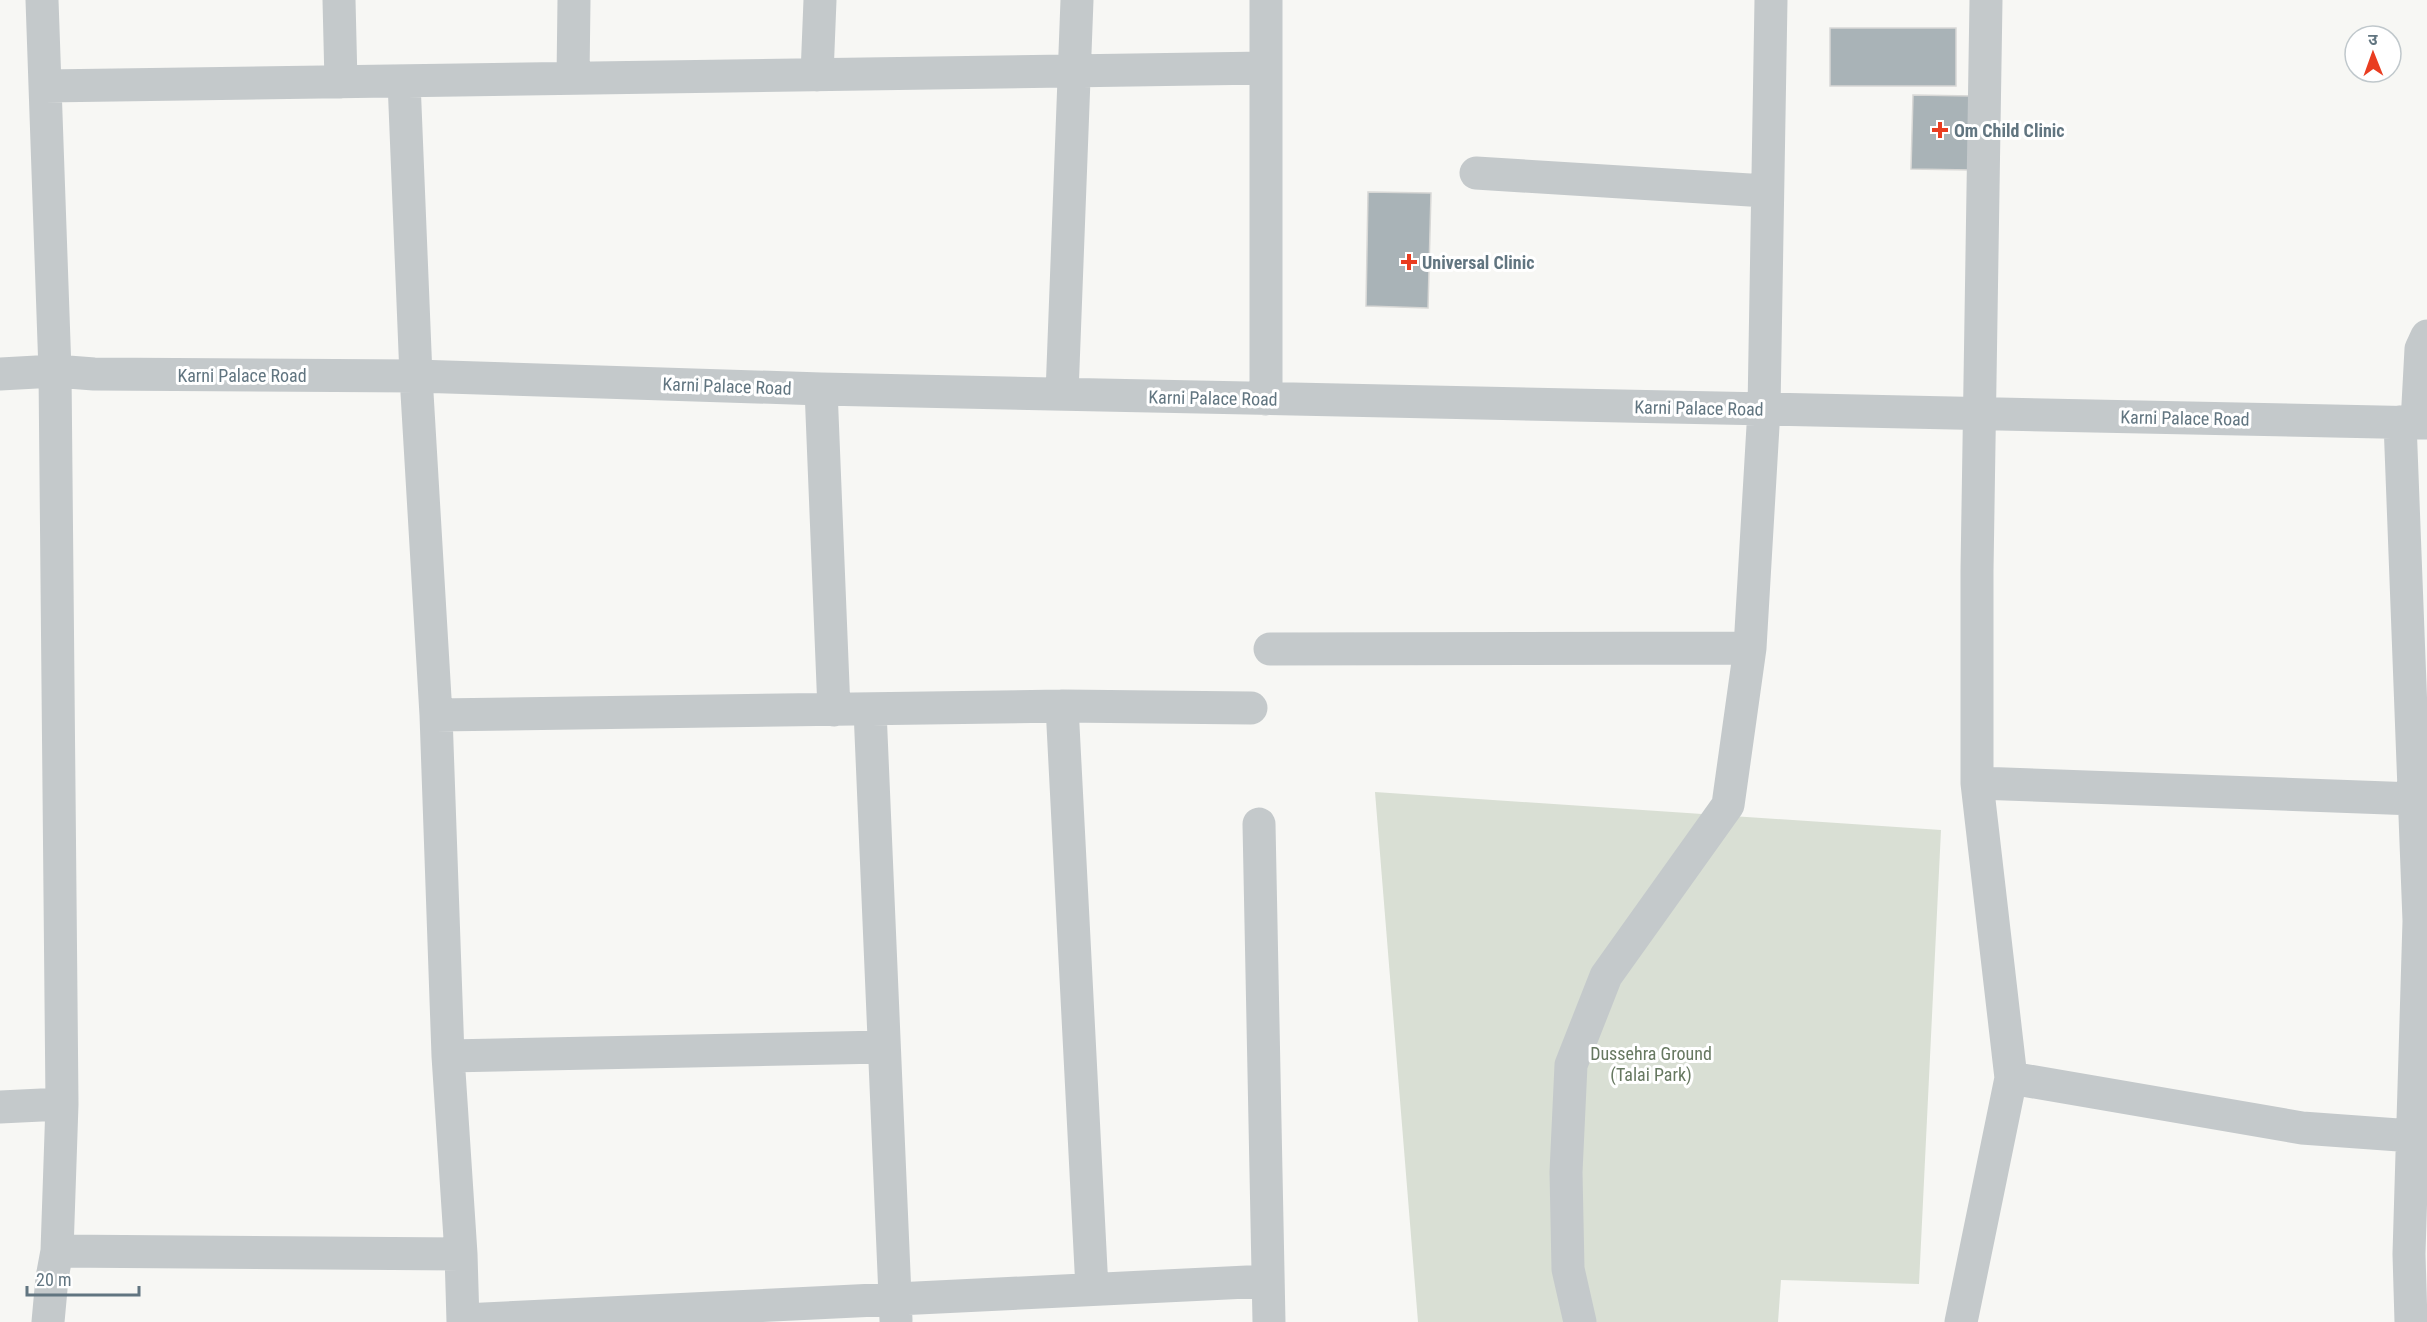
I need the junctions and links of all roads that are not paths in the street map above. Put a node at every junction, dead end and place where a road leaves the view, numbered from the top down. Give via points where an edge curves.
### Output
1 (42, 0) edge
2 (339, 0) edge
3 (574, 0) edge
4 (820, 0) edge
5 (1077, 0) edge
6 (1266, 0) edge
7 (1771, 0) edge
8 (1986, 0) edge
9 (1266, 68) junction
10 (1075, 72) junction
11 (817, 75) junction
12 (573, 78) junction
13 (404, 81) junction
14 (341, 82) junction
15 (45, 86) junction
16 (1476, 173) dead end
17 (1766, 191) junction
18 (2427, 336) edge
19 (55, 371) junction
20 (0, 374) edge
21 (416, 376) junction
22 (821, 389) junction
23 (1062, 394) junction
24 (1266, 399) junction
25 (1764, 409) junction
26 (1979, 414) junction
27 (2414, 422) edge
28 (1750, 648) junction
29 (1270, 649) dead end
30 (1062, 706) junction
31 (1251, 708) dead end
32 (834, 710) junction
33 (870, 710) junction
34 (436, 715) junction
35 (1977, 783) junction
36 (2415, 800) junction
37 (1259, 824) dead end
38 (884, 1047) junction
39 (448, 1056) junction
40 (2010, 1078) junction
41 (62, 1104) junction
42 (0, 1107) edge
43 (2420, 1137) edge
44 (57, 1251) junction
45 (461, 1254) junction
46 (1268, 1281) junction
47 (1092, 1289) junction
48 (896, 1311) edge
49 (463, 1321) edge
50 (48, 1322) edge
51 (1269, 1322) edge
52 (1580, 1322) edge
53 (1961, 1322) edge
54 (2411, 1322) edge

1 - 15 street
2 - 14 street
3 - 12 street
4 - 11 street
5 - 10 street
6 - 9 street
7 - 17 street
8 - 26 street
9 - 10 street
9 - 24 street
10 - 11 street
10 - 23 street
11 - 12 street
12 - 13 street
13 - 14 street
13 - 21 street
14 - 15 street
15 - 19 street
16 - 17 street
17 - 25 street
18 - 27 street via 2421,349
19 - 20 street, Karni Palace Road
19 - 21 street, Karni Palace Road
19 - 41 street
21 - 22 street, Karni Palace Road
21 - 34 street
22 - 23 street, Karni Palace Road
22 - 32 street
23 - 24 street, Karni Palace Road
24 - 25 street, Karni Palace Road
25 - 26 street, Karni Palace Road
25 - 28 street
26 - 27 street, Karni Palace Road
26 - 35 street
27 - 36 street
28 - 29 street
28 - 52 street via 1728,805 1606,976 1571,1065 1566,1172 1568,1269
30 - 31 street
30 - 33 street
30 - 47 street
32 - 33 street
32 - 34 street
33 - 38 street
34 - 39 street
35 - 36 street
35 - 40 street
36 - 43 street
37 - 46 street
38 - 39 street
38 - 48 street
39 - 45 street
40 - 43 street via 2302,1128
40 - 53 street
41 - 42 street
41 - 44 street
43 - 54 street via 2409,1254
44 - 45 street
44 - 50 street
45 - 49 street
46 - 47 street
46 - 51 street
47 - 48 street
48 - 49 street

